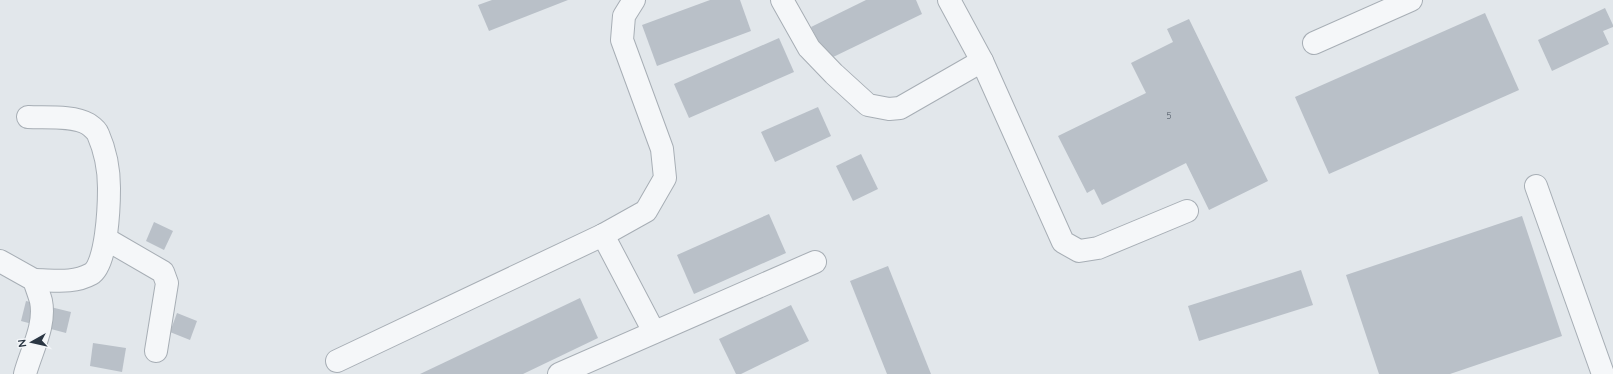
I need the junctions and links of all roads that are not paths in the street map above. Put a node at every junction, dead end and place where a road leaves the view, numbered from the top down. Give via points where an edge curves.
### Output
1 (634, 0) edge
2 (782, 0) edge
3 (949, 0) edge
4 (1411, 0) edge
5 (1314, 43) dead end
6 (982, 61) junction
7 (28, 117) dead end
8 (1536, 186) dead end
9 (1187, 211) dead end
10 (603, 235) junction
11 (106, 239) junction
12 (0, 261) edge
13 (815, 262) dead end
14 (34, 280) junction
15 (654, 332) junction
16 (156, 352) dead end
17 (337, 362) dead end
18 (25, 374) edge
19 (559, 374) edge
20 (1604, 374) edge

1 - 10 street via 624,16 622,40 662,149 665,178 646,211
2 - 6 street via 809,48 868,105 878,108 900,108
3 - 6 street
4 - 5 street
6 - 9 street via 1063,242 1079,251 1098,248
7 - 11 street via 72,119 87,123 98,133 110,187
8 - 20 street
10 - 15 street
10 - 17 street
11 - 14 street via 99,265 92,274 72,281
11 - 16 street via 163,272 167,283
12 - 14 street
13 - 15 street
14 - 18 street via 41,302 41,320
15 - 19 street

